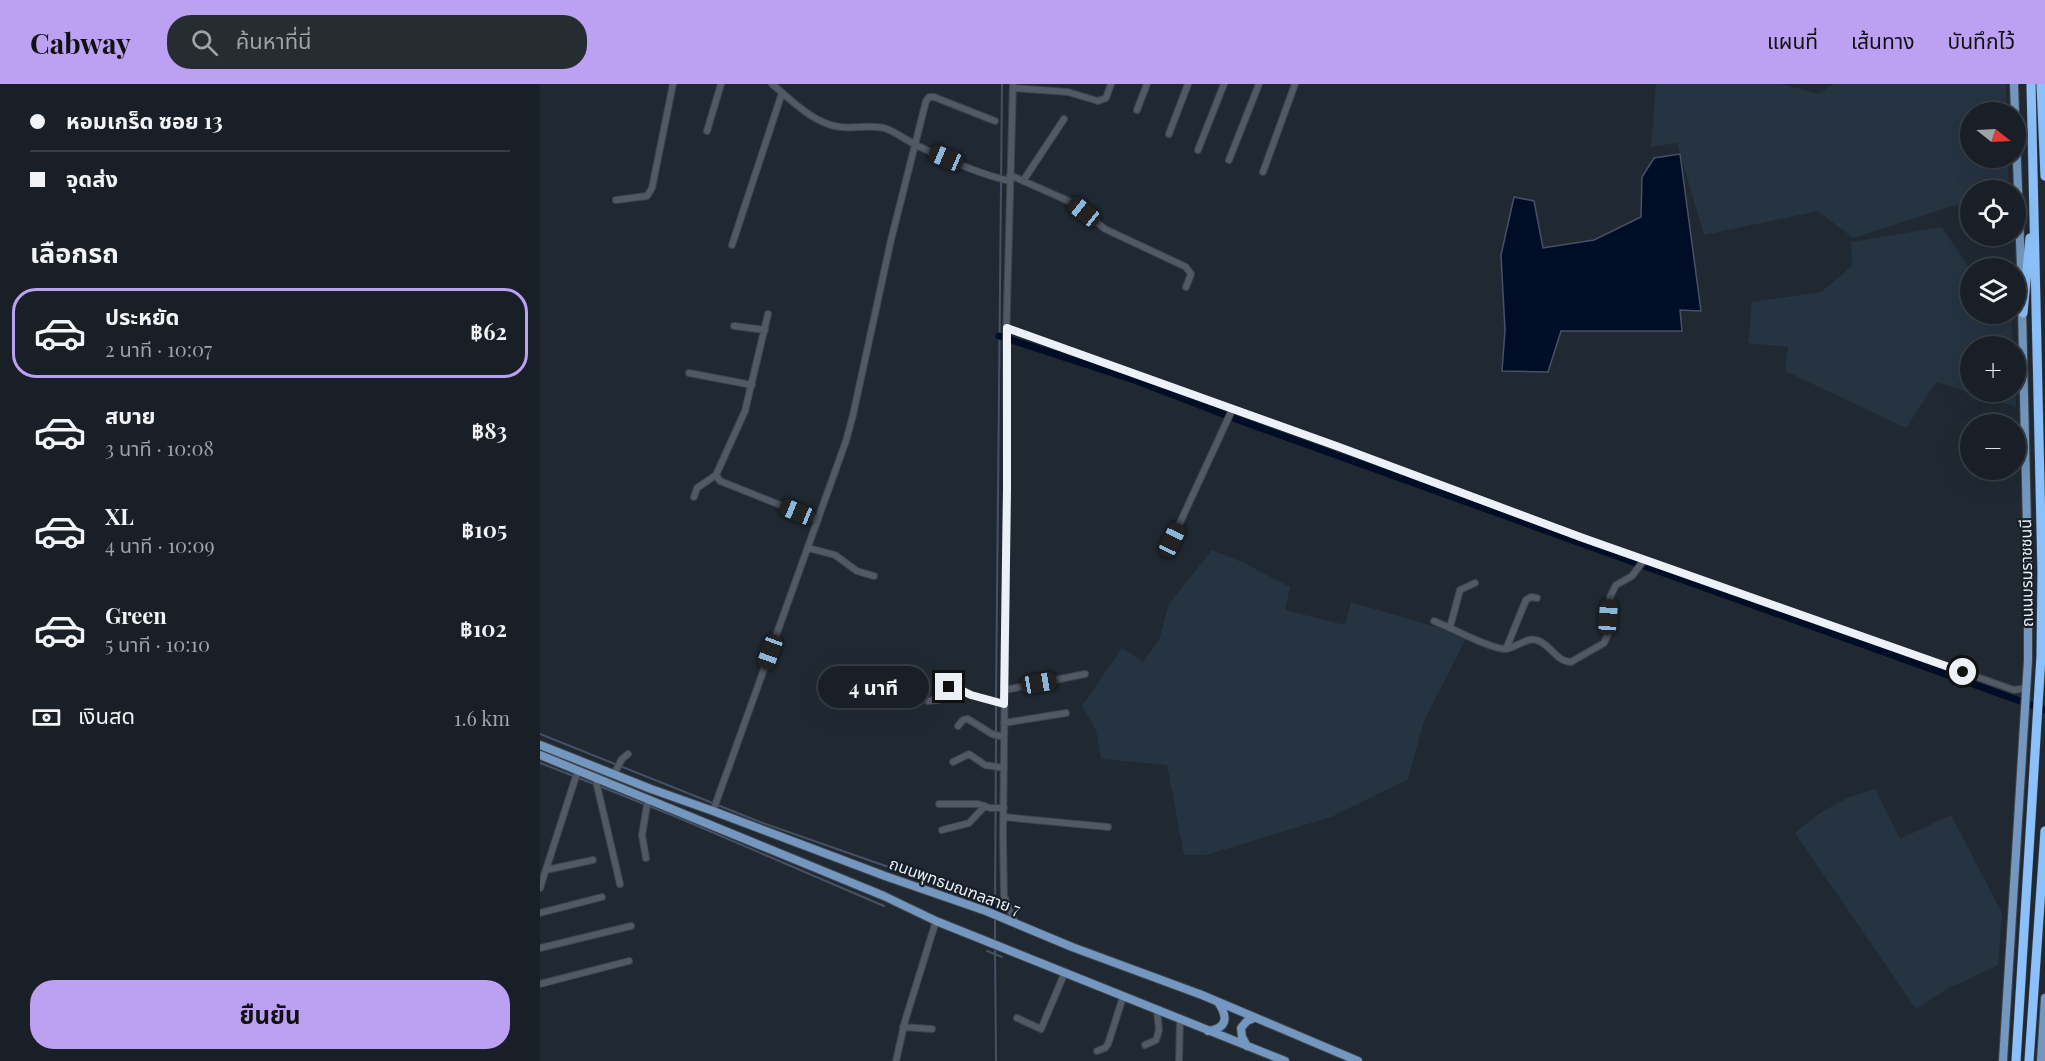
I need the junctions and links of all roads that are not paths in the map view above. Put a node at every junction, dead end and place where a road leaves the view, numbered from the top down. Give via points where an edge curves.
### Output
1 (673, 84) edge
2 (721, 84) edge
3 (772, 84) edge
4 (1111, 84) edge
5 (1147, 84) edge
6 (1188, 84) edge
7 (1224, 84) edge
8 (1258, 84) edge
9 (2014, 84) edge
10 (2031, 84) edge
11 (2042, 84) edge
12 (1293, 85) edge
13 (1013, 86) edge
14 (782, 93) junction
15 (2015, 102) edge
16 (1137, 110) dead end
17 (1064, 119) dead end
18 (995, 121) dead end
19 (707, 131) dead end
20 (1169, 134) dead end
21 (915, 145) junction
22 (1198, 150) dead end
23 (1229, 160) dead end
24 (2017, 168) edge
25 (1263, 172) dead end
26 (2045, 176) edge
27 (1008, 179) junction
28 (1023, 181) junction
29 (2034, 197) junction
30 (616, 200) dead end
31 (732, 245) dead end
32 (2021, 258) edge
33 (2026, 281) edge
34 (1186, 287) dead end
35 (768, 315) dead end
36 (2023, 324) edge
37 (734, 326) dead end
38 (765, 330) junction
39 (1007, 332) junction
40 (689, 373) dead end
41 (752, 385) junction
42 (1230, 415) junction
43 (716, 475) junction
44 (694, 497) dead end
45 (818, 520) junction
46 (1172, 540) dead end
47 (808, 548) junction
48 (1642, 563) junction
49 (874, 576) dead end
50 (1475, 584) dead end
51 (1537, 598) dead end
52 (1434, 621) dead end
53 (1450, 627) junction
54 (1506, 649) junction
55 (1085, 674) dead end
56 (1005, 690) junction
57 (2027, 693) junction
58 (928, 701) dead end
59 (1002, 704) junction
60 (1066, 713) dead end
61 (1004, 723) junction
62 (958, 726) dead end
63 (998, 736) junction
64 (540, 745) edge
65 (628, 754) dead end
66 (540, 756) edge
67 (953, 762) dead end
68 (1002, 768) junction
69 (577, 771) junction
70 (615, 771) junction
71 (596, 782) junction
72 (648, 800) junction
73 (939, 804) dead end
74 (715, 807) junction
75 (987, 807) junction
76 (1001, 808) junction
77 (1004, 817) junction
78 (1108, 827) dead end
79 (942, 830) dead end
80 (2045, 831) edge
81 (646, 858) dead end
82 (593, 860) dead end
83 (546, 870) junction
84 (620, 884) dead end
85 (540, 888) edge
86 (602, 897) dead end
87 (540, 913) edge
88 (1014, 919) junction
89 (936, 921) junction
90 (631, 926) dead end
91 (540, 948) edge
92 (629, 961) dead end
93 (1065, 972) junction
94 (540, 984) edge
95 (1123, 997) junction
96 (2045, 998) edge
97 (1218, 1002) junction
98 (1156, 1011) junction
99 (1017, 1018) dead end
100 (1254, 1018) junction
101 (1180, 1020) junction
102 (903, 1027) junction
103 (932, 1029) dead end
104 (1208, 1031) junction
105 (1145, 1045) dead end
106 (1247, 1046) junction
107 (1097, 1051) dead end
108 (896, 1061) edge
109 (1179, 1061) edge
110 (1285, 1061) edge
111 (1358, 1061) edge
112 (2003, 1061) edge
113 (2016, 1061) edge
114 (2029, 1061) edge
115 (2041, 1061) edge

1 - 30 street via 652,188 647,196
2 - 19 street
3 - 14 street
4 - 13 street via 1106,98 1098,101 1068,92
5 - 16 street
6 - 20 street
7 - 22 street
8 - 23 street
9 - 15 main road
10 - 29 highway, ถนนบรมราชชนนี
11 - 26 highway
12 - 25 street
13 - 27 street
14 - 21 street via 832,126 887,129
14 - 31 street
17 - 28 street
18 - 21 street via 929,97
21 - 27 street
21 - 45 street via 853,415
24 - 32 main road
27 - 28 street
27 - 39 street
28 - 34 street via 1073,203 1105,229 1186,267 1191,274
29 - 33 highway
29 - 113 highway, ถนนบรมราชชนนี via 2042,592 2040,698
35 - 38 street
36 - 57 main road
37 - 38 street
38 - 41 street
39 - 42 street
39 - 56 street
40 - 41 street
41 - 43 street via 746,411
42 - 46 street
42 - 48 street
43 - 44 street via 697,488
43 - 45 street via 720,481
45 - 47 street
47 - 49 street via 835,555 857,571
47 - 74 street
48 - 54 street via 1632,576 1616,585 1610,597 1608,634 1601,646 1568,663 1534,639
48 - 57 street
50 - 53 street via 1460,590
51 - 54 street via 1526,600
52 - 53 street
53 - 54 street
55 - 56 street
56 - 59 street
57 - 112 main road
58 - 59 street via 938,700 951,686
59 - 61 street
60 - 61 street
61 - 63 street
62 - 63 street via 968,719
63 - 68 street
64 - 70 main road, ถนนพุทธมณฑลสาย 7
65 - 70 street
66 - 69 main road, ถนนพุทธมณฑลสาย 7
67 - 68 street via 969,754 991,767
68 - 76 street
69 - 71 main road, ถนนพุทธมณฑลสาย 7
69 - 83 street
70 - 74 main road, ถนนพุทธมณฑลสาย 7
71 - 72 main road, ถนนพุทธมณฑลสาย 7
71 - 84 street
72 - 81 street via 642,835
72 - 89 main road, ถนนพุทธมณฑลสาย 7
73 - 75 street
74 - 88 main road, ถนนพุทธมณฑลสาย 7 via 885,876
75 - 76 street
75 - 79 street via 969,823
76 - 77 street
77 - 78 street
77 - 88 street via 1004,896
80 - 114 highway
82 - 83 street
83 - 85 street
86 - 87 street
88 - 97 main road, ถนนพุทธมณฑลสาย 7
89 - 93 main road, ถนนพุทธมณฑลสาย 7
89 - 102 street
90 - 91 street
92 - 94 street
93 - 95 main road, ถนนพุทธมณฑลสาย 7
93 - 99 street via 1041,1029
95 - 98 main road, ถนนพุทธมณฑลสาย 7
95 - 107 street via 1108,1044
96 - 115 main road
97 - 100 main road, ถนนพุทธมณฑลสาย 7
97 - 104 main road via 1225,1019 1222,1026
98 - 101 main road, ถนนพุทธมณฑลสาย 7
98 - 105 street via 1158,1036
100 - 106 main road via 1241,1029
100 - 111 main road, ถนนพุทธมณฑลสาย 7
101 - 104 main road, ถนนพุทธมณฑลสาย 7
101 - 109 street
102 - 103 street
102 - 108 street
104 - 106 main road, ถนนพุทธมณฑลสาย 7
106 - 110 main road, ถนนพุทธมณฑลสาย 7

